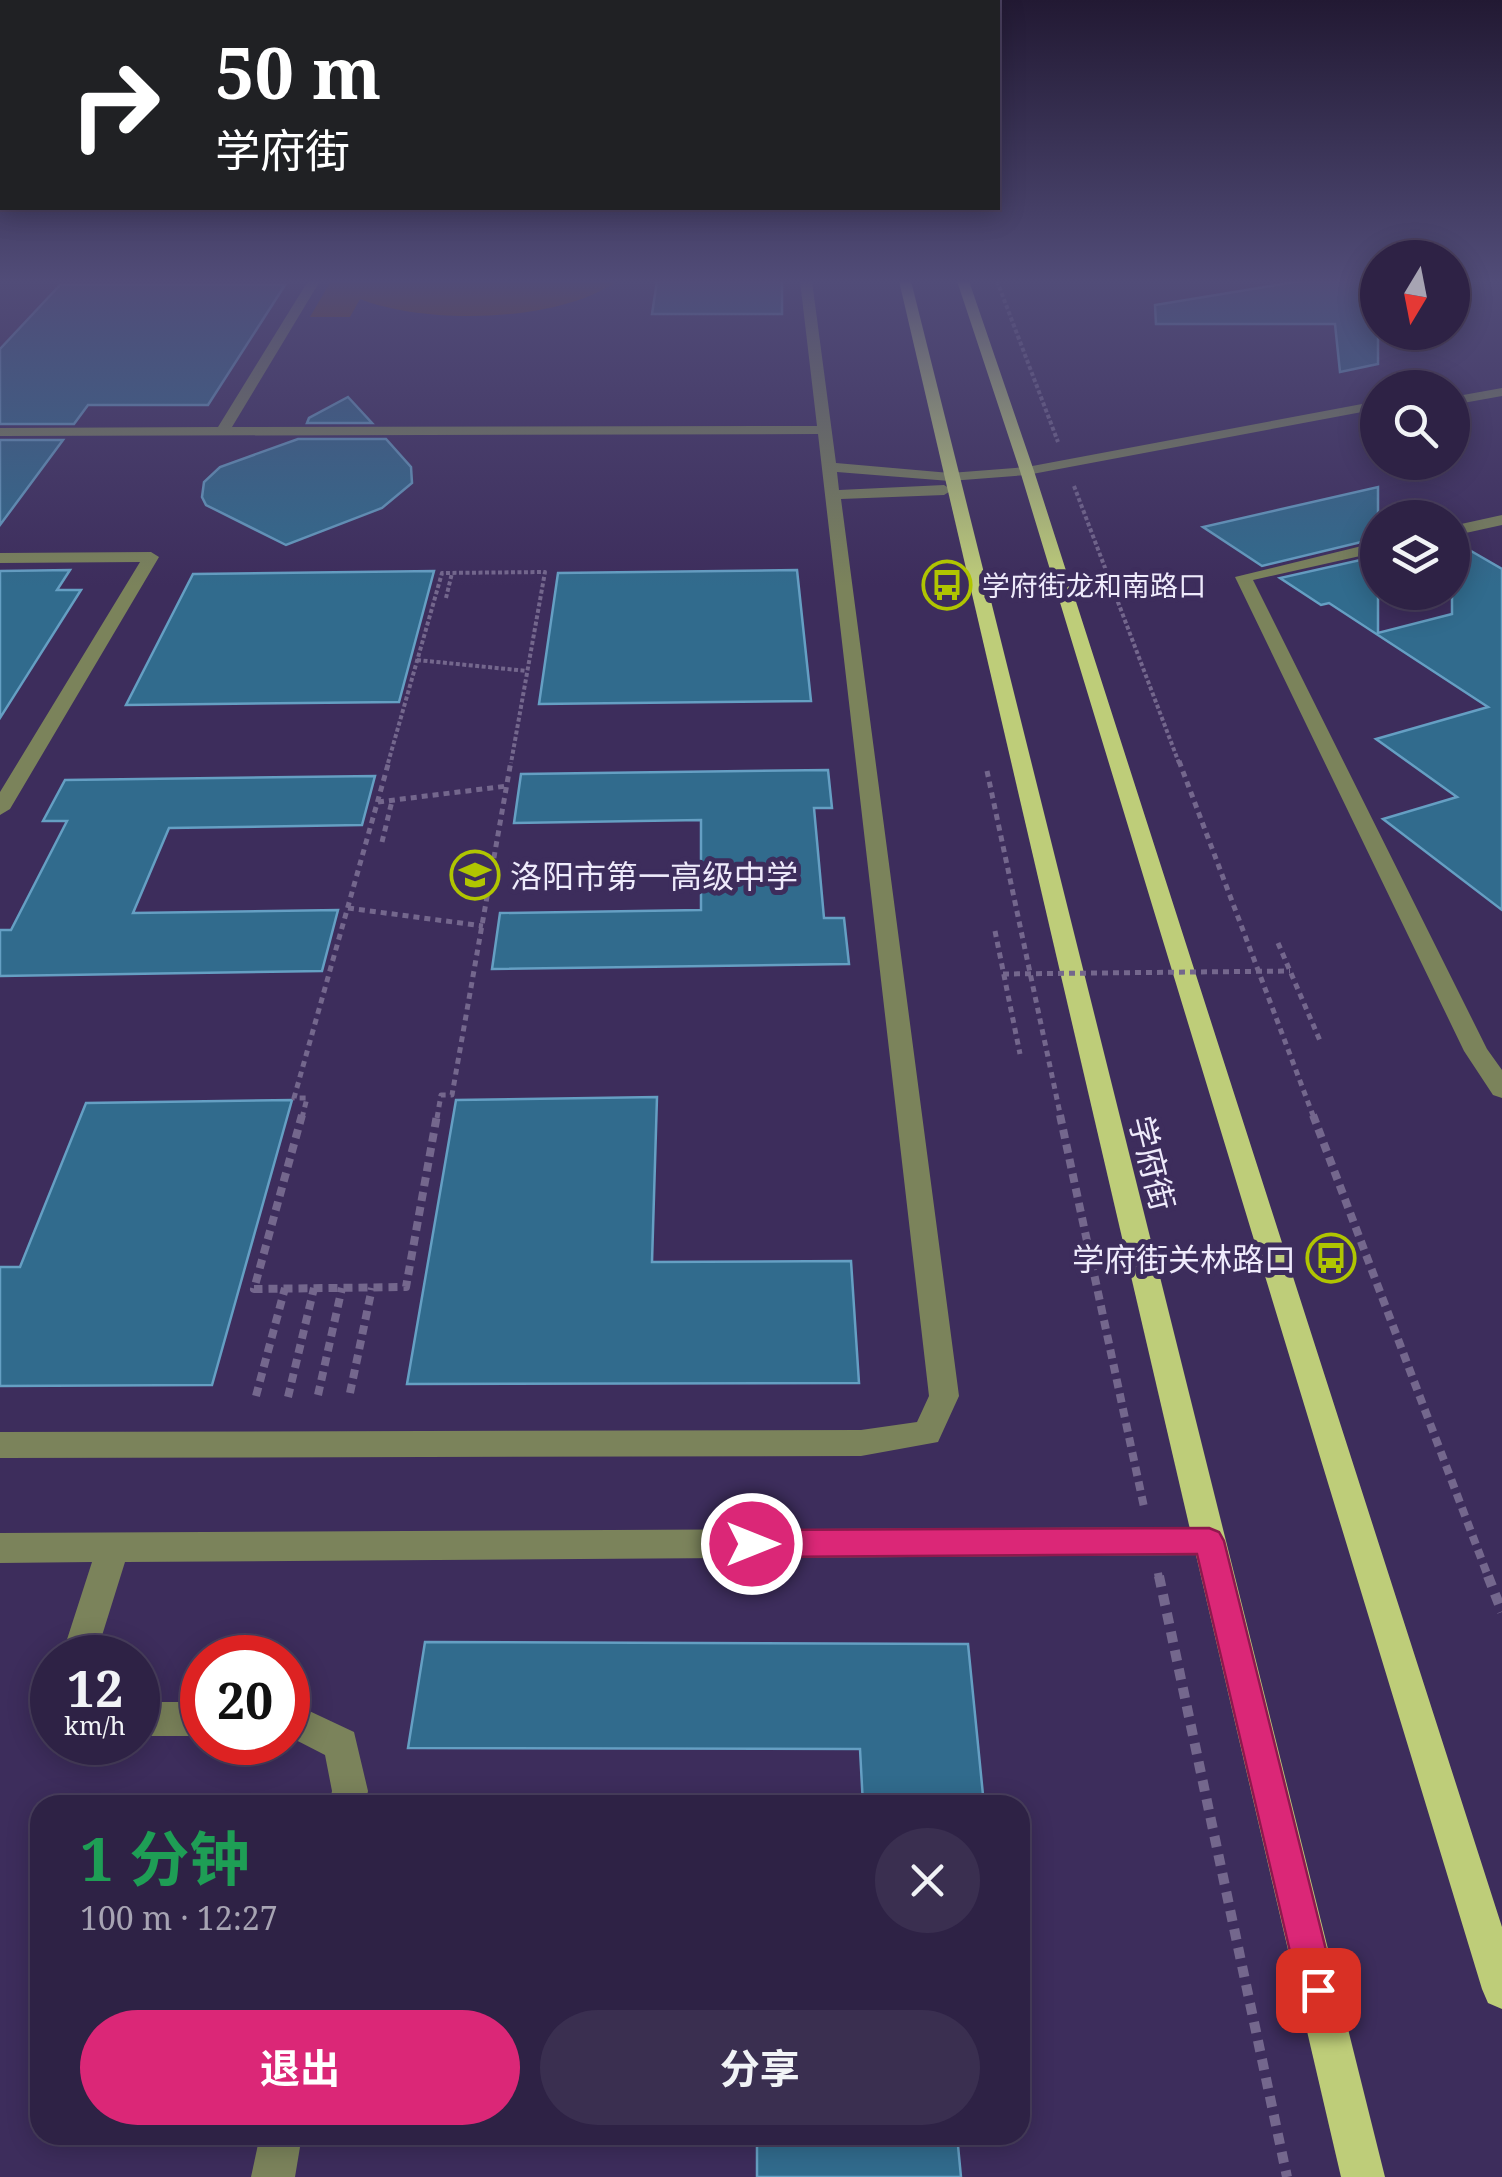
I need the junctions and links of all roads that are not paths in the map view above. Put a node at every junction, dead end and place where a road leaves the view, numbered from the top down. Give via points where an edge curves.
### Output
1 (252, 383) edge
2 (818, 383) edge
3 (929, 383) edge
4 (997, 383) edge
5 (1502, 392) edge
6 (1470, 398) edge
7 (1360, 409) edge
8 (1360, 419) edge
9 (824, 430) junction
10 (0, 432) edge
11 (222, 432) junction
12 (829, 467) junction
13 (1068, 470) junction
14 (1029, 477) junction
15 (952, 483) junction
16 (832, 495) junction
17 (1502, 520) edge
18 (1470, 527) edge
19 (1360, 551) edge
20 (0, 558) edge
21 (0, 809) edge
22 (1502, 1089) edge
23 (0, 1445) edge
24 (1209, 1541) junction
25 (113, 1547) junction
26 (0, 1548) edge
27 (85, 1635) edge
28 (310, 1729) edge
29 (349, 1795) edge
30 (1502, 1989) edge
31 (280, 2145) edge
32 (273, 2177) edge
33 (1363, 2177) edge

1 - 11 street
2 - 9 street
3 - 15 main road, 学府街
4 - 14 main road
5 - 6 street
7 - 13 street
8 - 13 street
9 - 11 street
9 - 12 street
10 - 11 street
12 - 15 street
12 - 16 street
13 - 14 street
14 - 15 street
14 - 30 main road
15 - 16 street
15 - 24 main road, 学府街
16 - 23 street via 944,1396 927,1433 861,1442
17 - 18 street
19 - 22 street via 1244,577 1476,1051
20 - 21 street via 152,557
24 - 25 street
24 - 33 main road, 学府街
25 - 26 street
25 - 27 street
28 - 29 street via 340,1744
31 - 32 street

